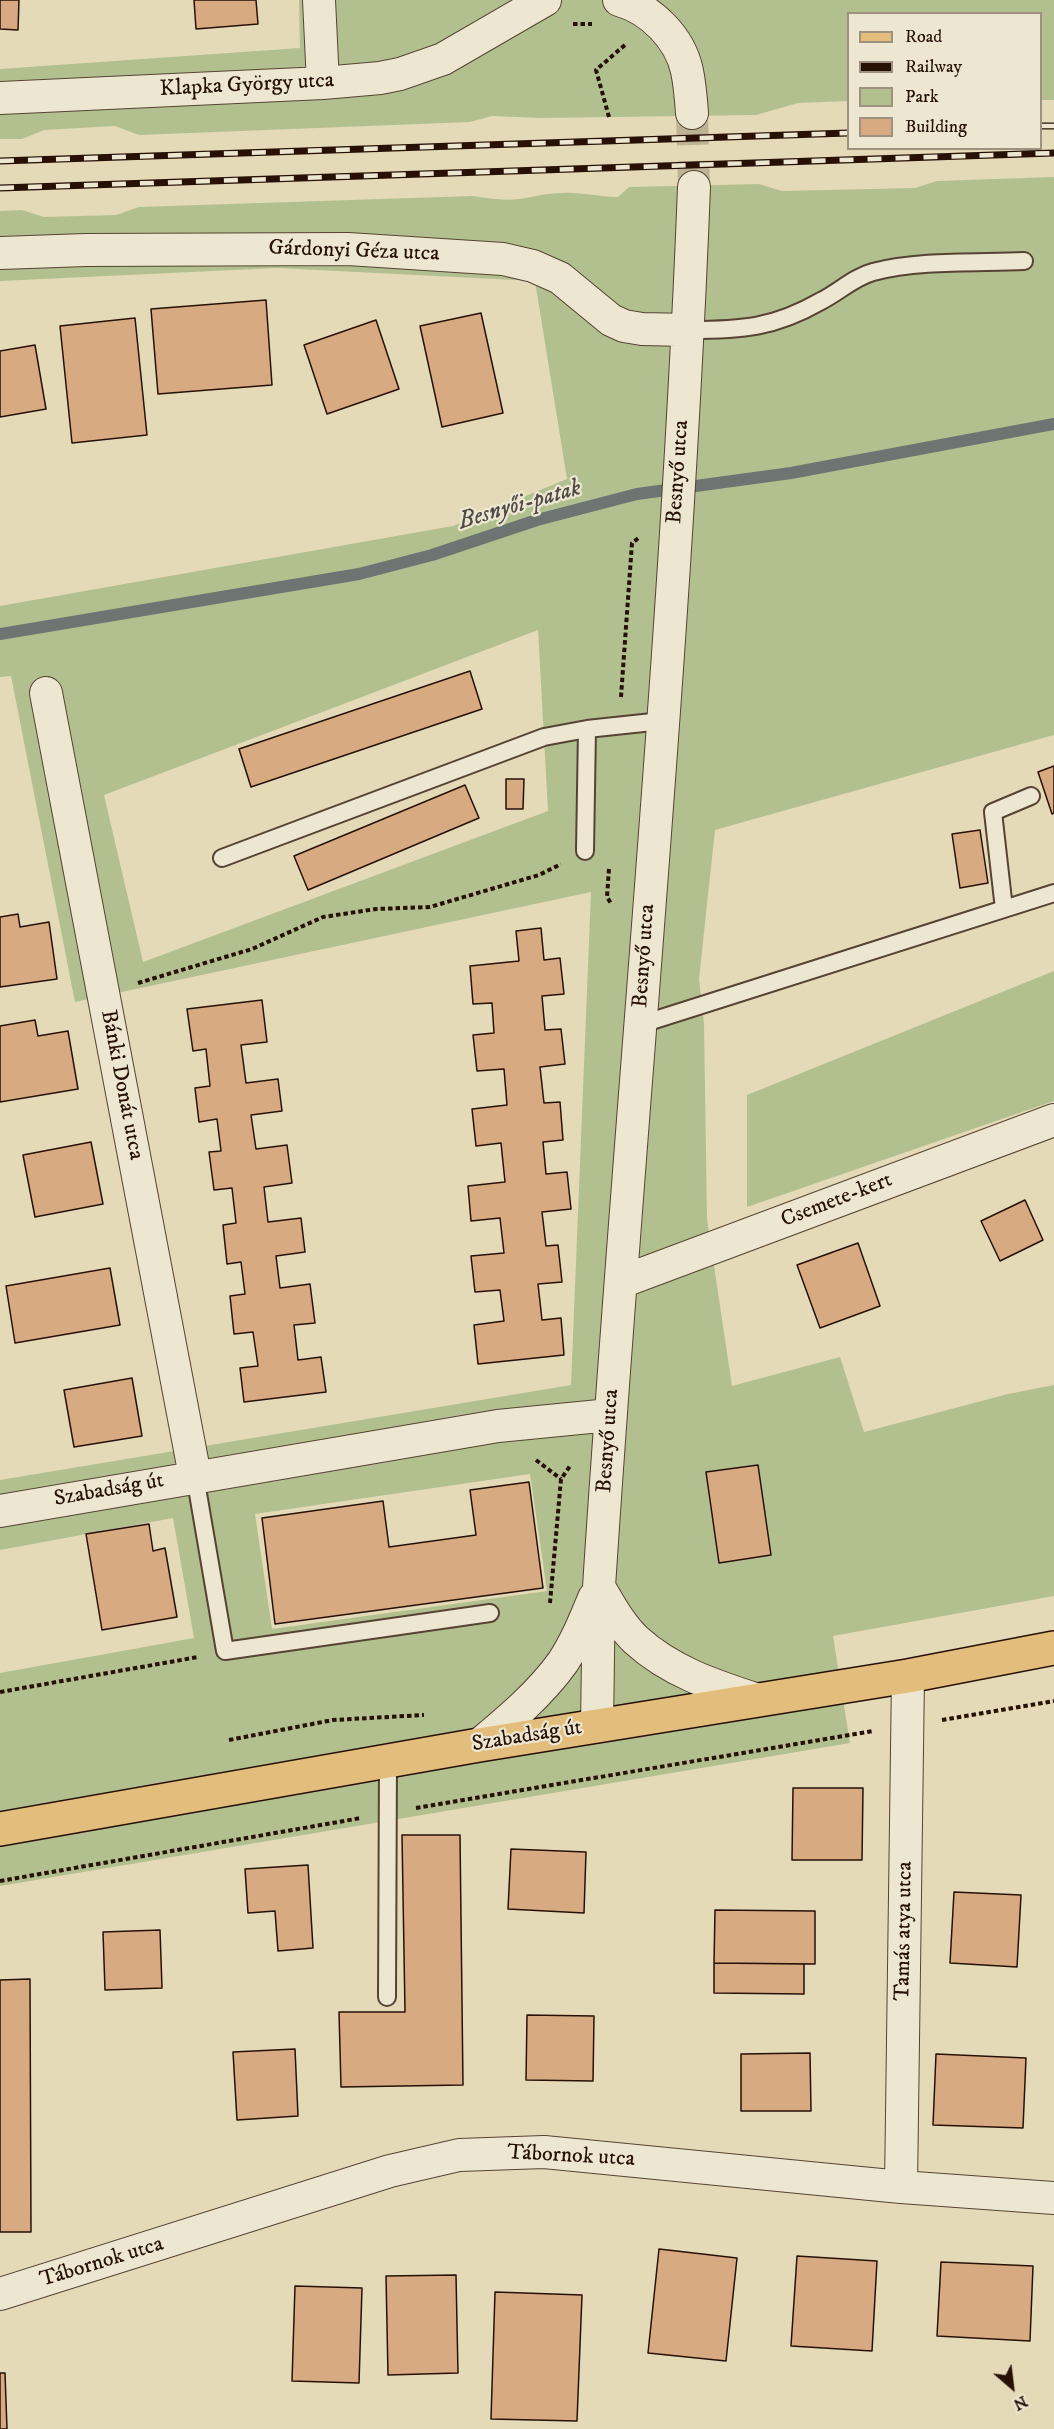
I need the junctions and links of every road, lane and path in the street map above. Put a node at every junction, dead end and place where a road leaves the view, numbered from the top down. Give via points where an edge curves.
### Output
1 (319, 0) edge
2 (545, 0) edge
3 (619, 0) edge
4 (673, 0) edge
5 (568, 25) dead end
6 (599, 25) dead end
7 (666, 31) junction
8 (632, 39) dead end
9 (323, 83) junction
10 (0, 98) edge
11 (692, 113) tunnel mouth
12 (609, 117) dead end
13 (694, 187) tunnel mouth
14 (0, 253) edge
15 (1024, 261) dead end
16 (689, 330) junction
17 (645, 533) dead end
18 (46, 693) dead end
19 (662, 721) junction
20 (620, 725) junction
21 (587, 729) junction
22 (1031, 796) dead end
23 (585, 851) joint
24 (222, 858) dead end
25 (610, 862) dead end
26 (1054, 893) edge
27 (614, 907) dead end
28 (1004, 909) junction
29 (104, 993) junction
30 (639, 1025) junction
31 (1054, 1120) edge
32 (621, 1282) junction
33 (596, 1417) junction
34 (195, 1476) junction
35 (0, 1511) edge
36 (599, 1587) junction
37 (550, 1609) dead end
38 (490, 1612) dead end
39 (1054, 1648) edge
40 (225, 1652) junction
41 (908, 1676) junction
42 (0, 1692) edge
43 (755, 1699) junction
44 (1054, 1701) edge
45 (432, 1713) dead end
46 (908, 1725) junction
47 (597, 1726) junction
48 (229, 1740) dead end
49 (479, 1745) junction
50 (388, 1761) junction
51 (388, 1813) junction
52 (0, 1829) edge
53 (0, 1881) edge
54 (387, 1997) dead end
55 (902, 2187) junction
56 (1054, 2198) edge
57 (0, 2294) edge

1 - 9 street
2 - 9 street, Klapka György utca via 443,59 400,74
3 - 7 street via 648,14
4 - 7 street
5 - 6 path
7 - 11 street via 687,70
8 - 12 path via 596,70
9 - 10 street, Klapka György utca
13 - 16 street, Besnyő utca
14 - 16 street, Gárdonyi Géza utca via 348,249 503,259 560,278 624,326
15 - 16 lane via 896,266 870,273 823,301 767,325 741,330
16 - 19 street, Besnyő utca
17 - 20 path via 632,543
18 - 29 street, Bánki Donát utca
19 - 20 lane
19 - 30 street, Besnyő utca
20 - 21 lane
21 - 23 lane
21 - 24 lane via 544,736
22 - 28 lane via 993,812
23 - 29 path via 539,875 430,907 376,909 323,917 252,949
25 - 27 path via 607,897
26 - 28 lane
28 - 30 lane
29 - 34 street, Bánki Donát utca
30 - 32 street, Besnyő utca
31 - 32 street, Csemete-kert
32 - 33 street, Besnyő utca
33 - 34 street, Szabadság út via 498,1426
33 - 36 street, Besnyő utca
33 - 37 path via 561,1479
34 - 35 street, Szabadság út
34 - 40 lane
36 - 43 street via 635,1639 660,1659 696,1680
36 - 47 street, Besnyő utca
36 - 49 street via 555,1672 520,1711
38 - 40 lane
39 - 41 main road, Szabadság út
40 - 42 path
41 - 43 main road, Szabadság út
41 - 46 street, Tamás atya utca
43 - 47 main road, Szabadság út
44 - 46 path
45 - 48 path via 333,1720
46 - 51 path
46 - 55 street, Tamás atya utca
47 - 49 main road, Szabadság út
49 - 50 main road, Szabadság út
50 - 51 lane
50 - 52 main road, Szabadság út
51 - 53 path
51 - 54 lane
55 - 56 street, Tábornok utca
55 - 57 street, Tábornok utca via 544,2152 459,2156 390,2171

